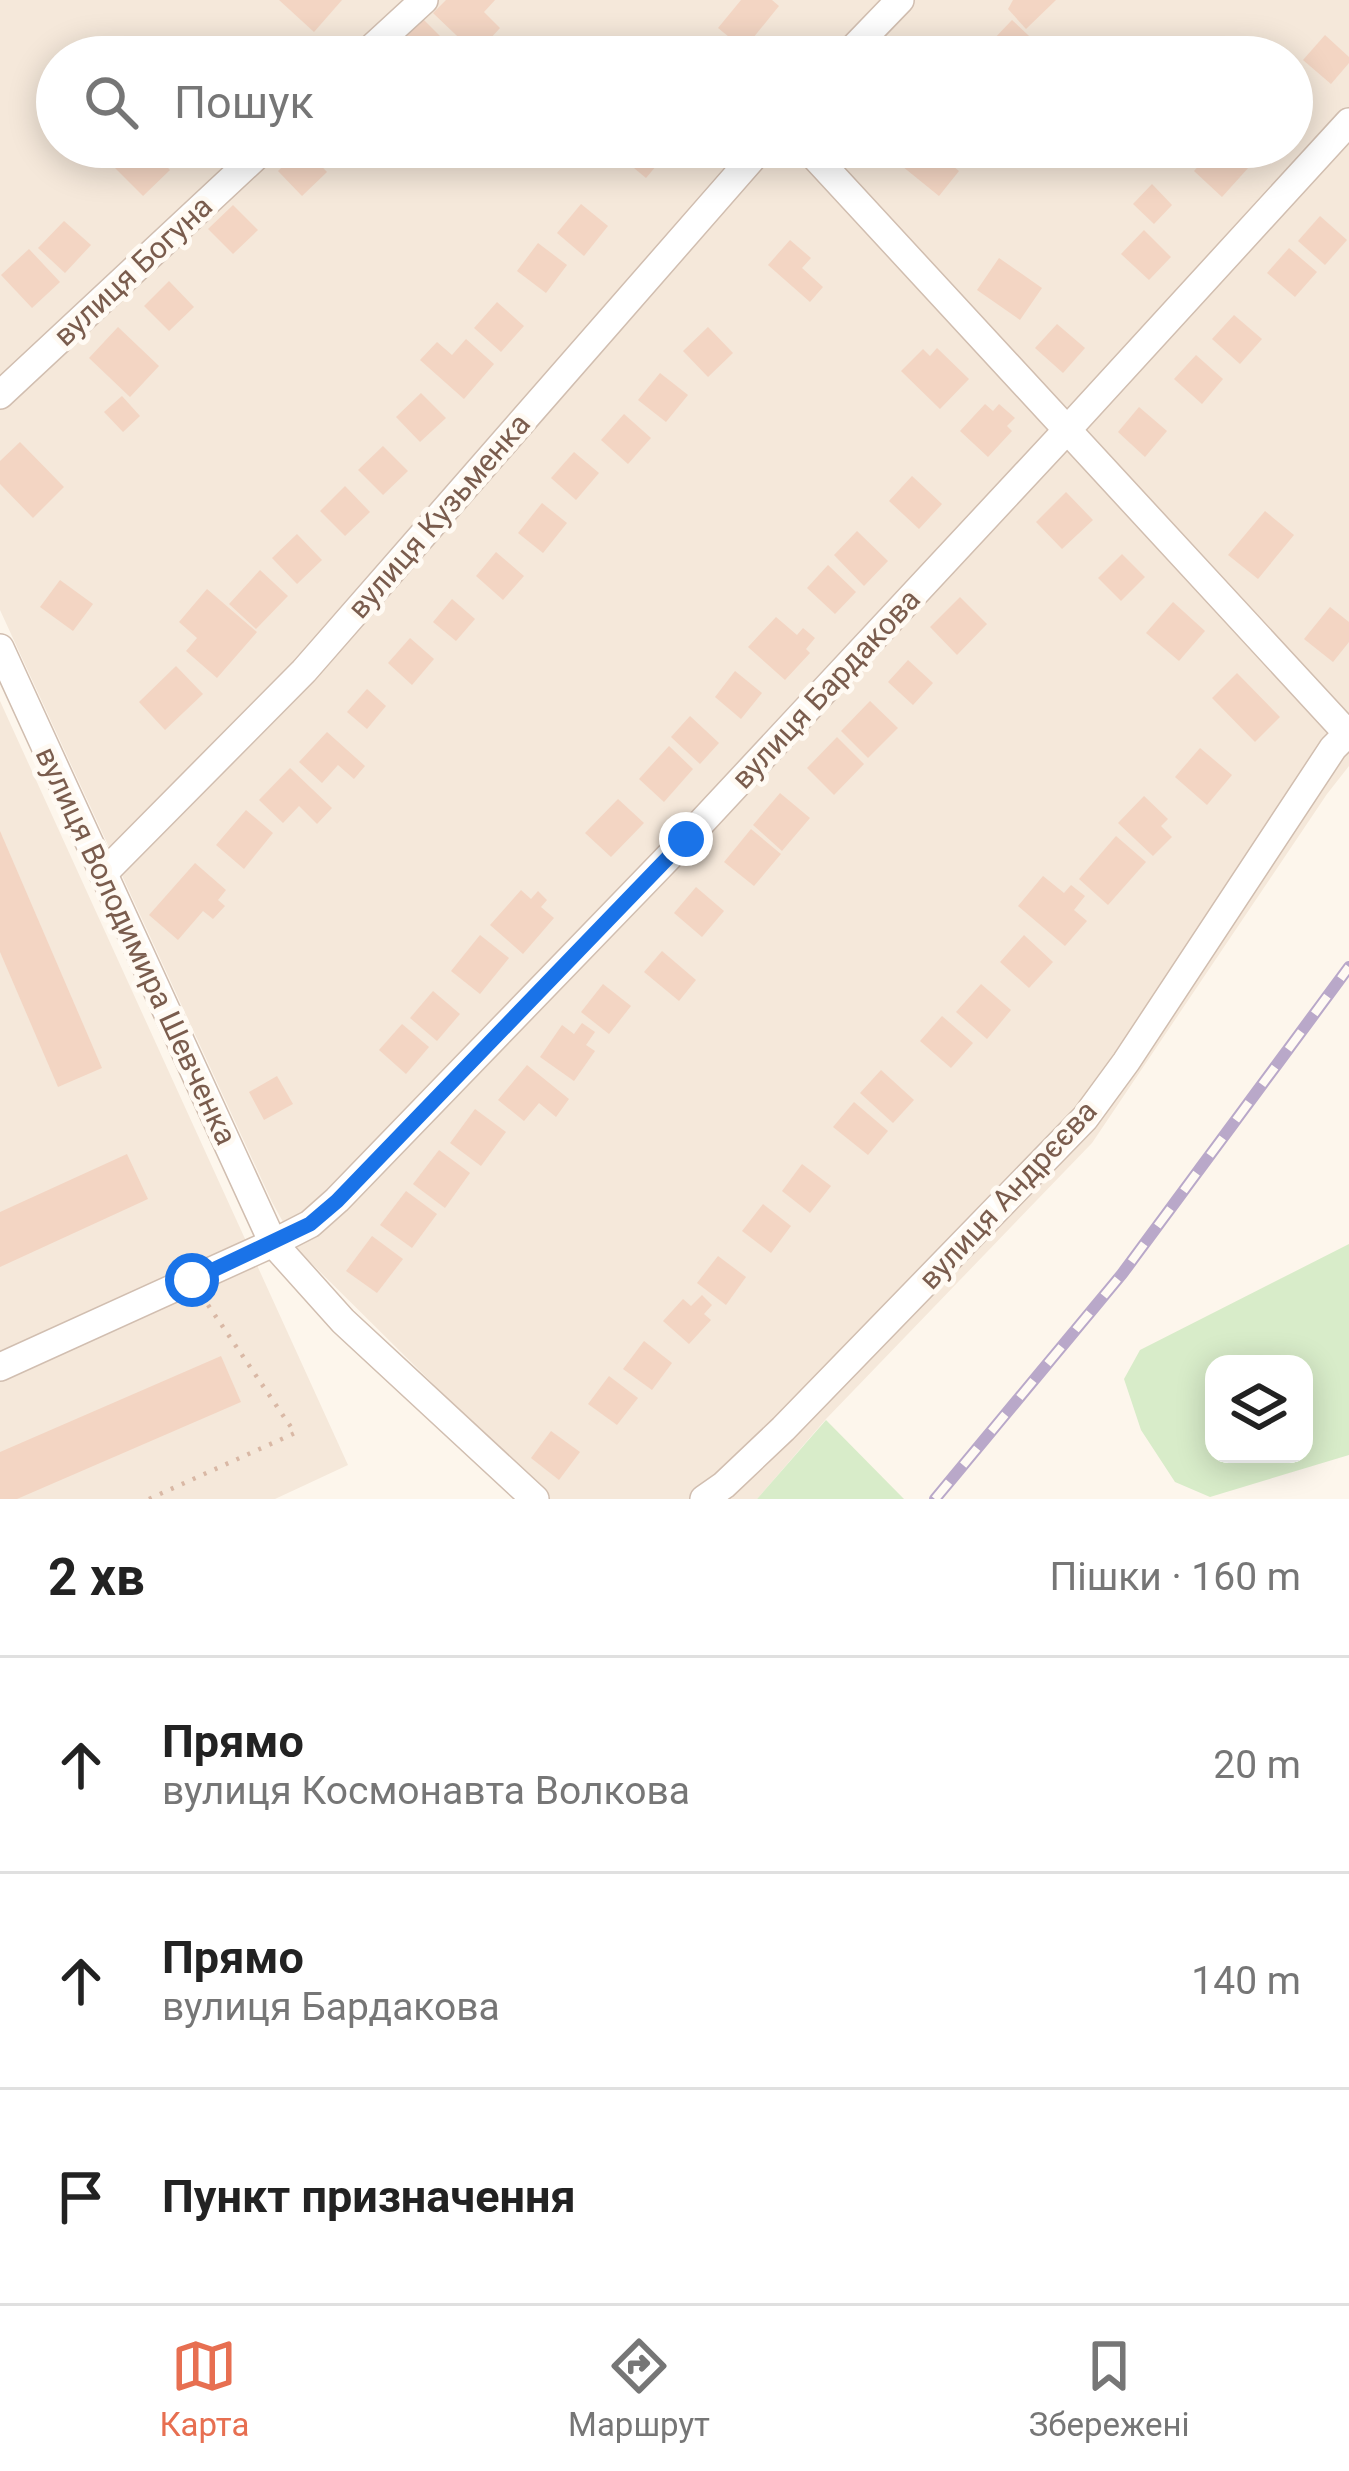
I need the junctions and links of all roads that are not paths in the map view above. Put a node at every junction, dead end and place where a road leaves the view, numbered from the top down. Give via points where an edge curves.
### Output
1 (424, 0) edge
2 (900, 0) edge
3 (385, 36) edge
4 (865, 36) edge
5 (1349, 122) edge
6 (1313, 161) edge
7 (243, 168) edge
8 (744, 168) edge
9 (825, 168) edge
10 (1307, 168) edge
11 (0, 395) edge
12 (1067, 430) junction
13 (0, 648) edge
14 (1348, 732) edge
15 (104, 874) junction
16 (273, 1244) junction
17 (0, 1366) edge
18 (535, 1499) edge
19 (704, 1499) edge

1 - 3 street
2 - 4 street
5 - 6 street, вулиця Бардакова
7 - 11 street, вулиця Богуна
8 - 15 street, вулиця Кузьменка via 304,670
9 - 12 street
10 - 12 street, вулиця Бардакова
12 - 14 street, вулиця Андрєєва
12 - 16 street, вулиця Бардакова via 337,1201
13 - 15 street, вулиця Володимира Шевченка
14 - 19 street, вулиця Андрєєва via 1085,1118 783,1429
15 - 16 street, вулиця Володимира Шевченка
16 - 17 street, вулиця Бардакова
16 - 18 street via 343,1321

